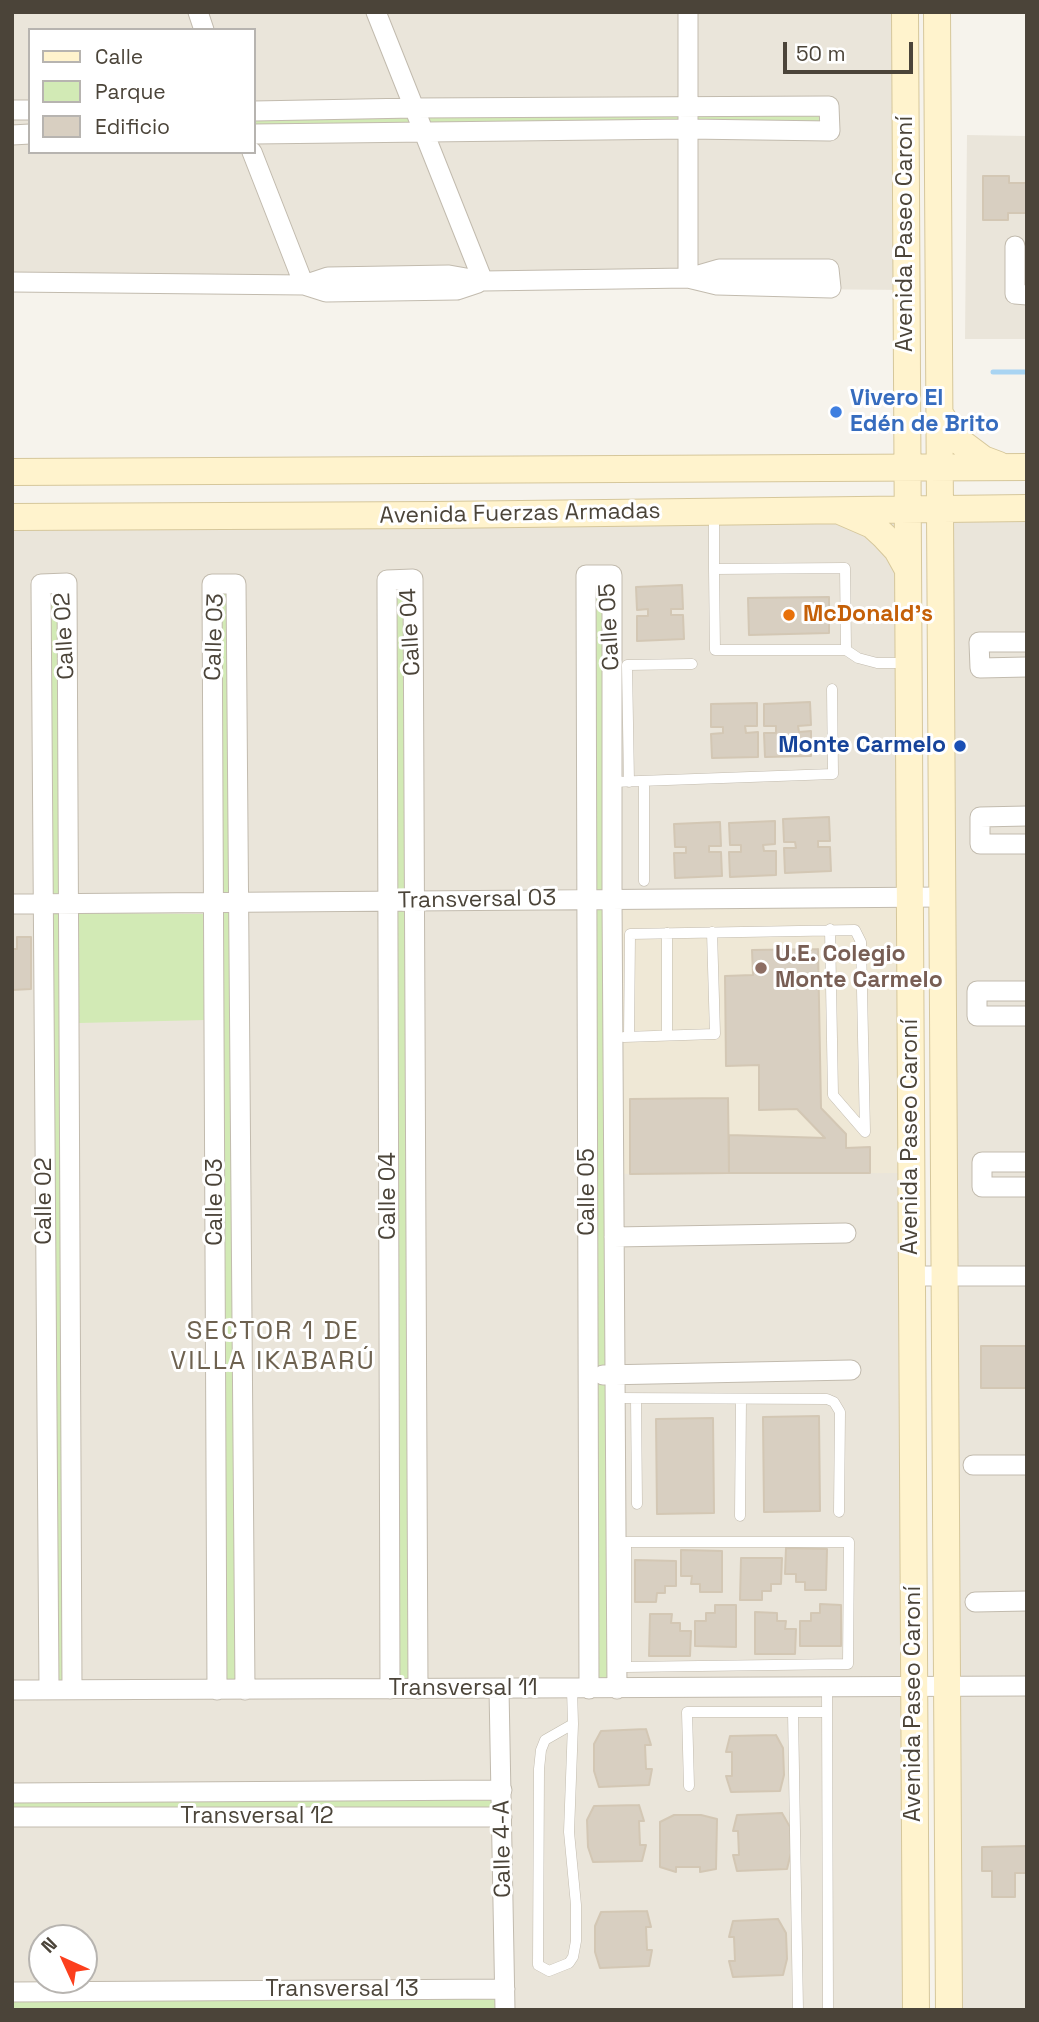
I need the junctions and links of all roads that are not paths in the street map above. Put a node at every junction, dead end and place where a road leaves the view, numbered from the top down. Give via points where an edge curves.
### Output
1 (376, 12) edge
2 (688, 12) edge
3 (905, 12) edge
4 (937, 12) edge
5 (688, 106) junction
6 (414, 108) junction
7 (256, 111) edge
8 (688, 129) junction
9 (424, 133) junction
10 (256, 134) edge
11 (253, 154) edge
12 (1015, 246) dead end
13 (688, 278) junction
14 (483, 281) junction
15 (12, 282) edge
16 (304, 285) junction
17 (1027, 295) edge
18 (907, 414) junction
19 (940, 414) junction
20 (1015, 467) edge
21 (848, 468) junction
22 (906, 468) junction
23 (940, 468) junction
24 (12, 472) edge
25 (991, 508) junction
26 (1027, 508) edge
27 (907, 509) junction
28 (837, 510) junction
29 (940, 510) junction
30 (714, 512) junction
31 (12, 517) edge
32 (941, 560) junction
33 (907, 568) junction
34 (714, 569) junction
35 (1027, 642) edge
36 (846, 650) junction
37 (908, 663) junction
38 (692, 664) dead end
39 (1027, 667) edge
40 (587, 686) junction
41 (612, 686) junction
42 (832, 689) dead end
43 (612, 717) junction
44 (587, 718) junction
45 (388, 737) junction
46 (414, 737) junction
47 (587, 762) junction
48 (612, 762) junction
49 (238, 764) junction
50 (214, 765) junction
51 (644, 781) junction
52 (618, 789) junction
53 (587, 802) junction
54 (1027, 816) edge
55 (1027, 844) edge
56 (644, 881) dead end
57 (942, 897) junction
58 (909, 898) junction
59 (588, 899) junction
60 (612, 899) junction
61 (387, 901) junction
62 (415, 901) junction
63 (239, 902) junction
64 (214, 903) junction
65 (12, 904) edge
66 (42, 904) junction
67 (69, 904) junction
68 (830, 929) junction
69 (712, 932) junction
70 (667, 933) junction
71 (1027, 991) edge
72 (1027, 1016) edge
73 (667, 1035) junction
74 (621, 1037) junction
75 (588, 1038) junction
76 (1027, 1162) edge
77 (1027, 1187) edge
78 (846, 1233) dead end
79 (614, 1241) junction
80 (588, 1246) junction
81 (912, 1276) junction
82 (944, 1276) junction
83 (1027, 1276) edge
84 (589, 1302) junction
85 (615, 1302) junction
86 (851, 1370) dead end
87 (588, 1375) junction
88 (615, 1375) junction
89 (243, 1377) junction
90 (217, 1378) junction
91 (46, 1381) junction
92 (70, 1381) junction
93 (390, 1388) junction
94 (415, 1388) junction
95 (615, 1398) junction
96 (636, 1399) junction
97 (741, 1399) junction
98 (974, 1465) dead end
99 (1027, 1465) edge
100 (637, 1504) dead end
101 (839, 1512) dead end
102 (740, 1516) dead end
103 (217, 1532) junction
104 (244, 1532) junction
105 (1027, 1601) edge
106 (975, 1602) dead end
107 (764, 1665) junction
108 (914, 1686) junction
109 (947, 1686) junction
110 (1027, 1686) edge
111 (827, 1687) junction
112 (765, 1688) junction
113 (390, 1689) junction
114 (418, 1689) junction
115 (499, 1689) junction
116 (580, 1689) junction
117 (617, 1689) junction
118 (12, 1690) edge
119 (48, 1690) junction
120 (72, 1690) junction
121 (217, 1690) junction
122 (245, 1690) junction
123 (793, 1712) junction
124 (827, 1712) junction
125 (573, 1724) junction
126 (689, 1786) dead end
127 (502, 1790) junction
128 (229, 1792) junction
129 (12, 1793) edge
130 (502, 1816) junction
131 (12, 1817) edge
132 (228, 1817) junction
133 (505, 1989) junction
134 (12, 1992) edge
135 (97, 2000) edge
136 (226, 2000) edge
137 (505, 2010) edge
138 (798, 2010) edge
139 (828, 2010) edge
140 (916, 2010) edge
141 (948, 2010) edge

1 - 6 street
2 - 5 street
3 - 18 street, Avenida Paseo Caroní
4 - 19 street, Avenida Paseo Caroní
5 - 6 street
5 - 8 street
5 - 8 street via 829,106 830,131
6 - 7 street
6 - 9 street
8 - 9 street
8 - 13 street
9 - 10 street
9 - 14 street
11 - 16 street
12 - 17 street via 1015,295
13 - 13 street via 717,285 831,288 829,269 719,269
13 - 14 street
14 - 16 street via 457,290 326,292
15 - 16 street
18 - 21 street via 882,449
18 - 22 street, Avenida Paseo Caroní
19 - 20 street via 947,429 969,450 983,459
19 - 23 street, Avenida Paseo Caroní
20 - 23 street, Avenida Fuerzas Armadas
21 - 22 street, Avenida Fuerzas Armadas
21 - 24 street, Avenida Fuerzas Armadas
22 - 23 street, Avenida Fuerzas Armadas
22 - 27 street, Avenida Paseo Caroní
23 - 29 street, Avenida Paseo Caroní
25 - 26 street, Avenida Fuerzas Armadas
25 - 29 street, Avenida Fuerzas Armadas
25 - 32 street via 957,529
27 - 28 street, Avenida Fuerzas Armadas
27 - 29 street, Avenida Fuerzas Armadas
27 - 33 street, Avenida Paseo Caroní
28 - 30 street, Avenida Fuerzas Armadas
28 - 33 street via 872,525 897,550
29 - 32 street, Avenida Paseo Caroní
30 - 31 street, Avenida Fuerzas Armadas
30 - 34 lane
32 - 57 street, Avenida Paseo Caroní
33 - 37 street, Avenida Paseo Caroní
34 - 36 lane via 715,650
34 - 36 lane via 845,568
35 - 39 street via 979,642 979,668
36 - 37 lane via 877,663
37 - 58 street, Avenida Paseo Caroní
38 - 52 lane via 628,665
40 - 41 street
40 - 41 street, Calle 05 via 586,575 612,575
40 - 44 street, Calle 05
41 - 43 street, Calle 05
42 - 51 lane via 833,775
43 - 44 street
43 - 48 street, Calle 05
44 - 47 street, Calle 05
45 - 46 street
45 - 46 street, Calle 04 via 387,580 412,579
45 - 61 street, Calle 04
46 - 62 street, Calle 04
47 - 48 street
47 - 53 street, Calle 05
48 - 52 street, Calle 05
49 - 50 street
49 - 50 street, Calle 03 via 236,584 212,584
49 - 63 street, Calle 03
50 - 64 street, Calle 03
51 - 52 lane
51 - 56 lane
52 - 53 street
52 - 60 street, Calle 05
53 - 59 street, Calle 05
54 - 55 street via 980,817 980,844
57 - 58 street, Transversal 03
57 - 82 street, Avenida Paseo Caroní
58 - 60 street, Transversal 03
58 - 81 street, Avenida Paseo Caroní
59 - 60 street, Transversal 03
59 - 62 street, Transversal 03
59 - 75 street, Calle 05
60 - 74 street, Calle 05
61 - 62 street, Transversal 03
61 - 63 street, Transversal 03
61 - 93 street, Calle 04
62 - 94 street, Calle 04
63 - 64 street, Transversal 03
63 - 89 street, Calle 03
64 - 67 street, Transversal 03
64 - 90 street, Calle 03
65 - 66 street, Transversal 03
66 - 67 street, Transversal 03
66 - 67 street, Calle 02 via 41,584 67,583
66 - 91 street, Calle 02
67 - 92 street, Calle 02
68 - 68 lane via 833,1095 865,1132 861,937 851,928
68 - 69 lane
69 - 70 lane
69 - 73 lane via 715,1034
70 - 73 lane
70 - 74 lane via 630,933
71 - 72 street via 977,991 977,1016
73 - 74 lane
74 - 75 street
74 - 79 street, Calle 05
75 - 80 street, Calle 05
76 - 77 street via 982,1162 982,1187
78 - 79 street
79 - 80 street
79 - 85 street, Calle 05
80 - 84 street, Calle 05
81 - 82 street
81 - 108 street, Avenida Paseo Caroní
82 - 83 street
82 - 109 street, Avenida Paseo Caroní
84 - 85 street
84 - 87 street, Calle 05
85 - 88 street, Calle 05
86 - 88 street
87 - 88 street
87 - 116 street, Calle 05
88 - 95 street, Calle 05
89 - 90 street
89 - 104 street, Calle 03
90 - 103 street, Calle 03
91 - 92 street
91 - 119 street, Calle 02
92 - 120 street, Calle 02
93 - 94 street
93 - 113 street, Calle 04
94 - 114 street, Calle 04
95 - 96 lane
95 - 117 street, Calle 05
96 - 97 lane
96 - 100 lane
97 - 101 lane via 834,1402 840,1412
97 - 102 lane
98 - 99 street
103 - 104 street
103 - 121 street, Calle 03
104 - 122 street, Calle 03
105 - 106 street
107 - 107 lane via 626,1667 626,1542 849,1542 848,1664
107 - 112 lane
108 - 109 street, Transversal 11
108 - 111 street, Transversal 11
108 - 140 street, Avenida Paseo Caroní
109 - 110 street, Transversal 11
109 - 141 street, Avenida Paseo Caroní
111 - 112 street, Transversal 11
111 - 124 lane
112 - 117 street, Transversal 11
113 - 114 street, Transversal 11
113 - 122 street, Transversal 11
114 - 115 street, Transversal 11
115 - 116 street, Transversal 11
115 - 127 street, Calle 4-A
116 - 117 street, Transversal 11
116 - 125 lane
118 - 119 street, Transversal 11
119 - 120 street, Transversal 11
120 - 121 street, Transversal 11
121 - 122 street, Transversal 11
123 - 124 lane
123 - 126 lane via 687,1712
123 - 138 lane
124 - 139 lane
125 - 125 lane via 569,1832 576,1941 569,1963 549,1971 538,1965 540,1759 545,1740
127 - 128 street, Transversal 12
127 - 130 street, Calle 4-A
128 - 129 street, Transversal 12
128 - 132 street
130 - 132 street, Transversal 12
130 - 133 street, Calle 4-A
131 - 132 street, Transversal 12
133 - 136 street, Transversal 13
133 - 137 street, Calle 4-A
134 - 135 street, Transversal 13
135 - 136 street, Transversal 13

